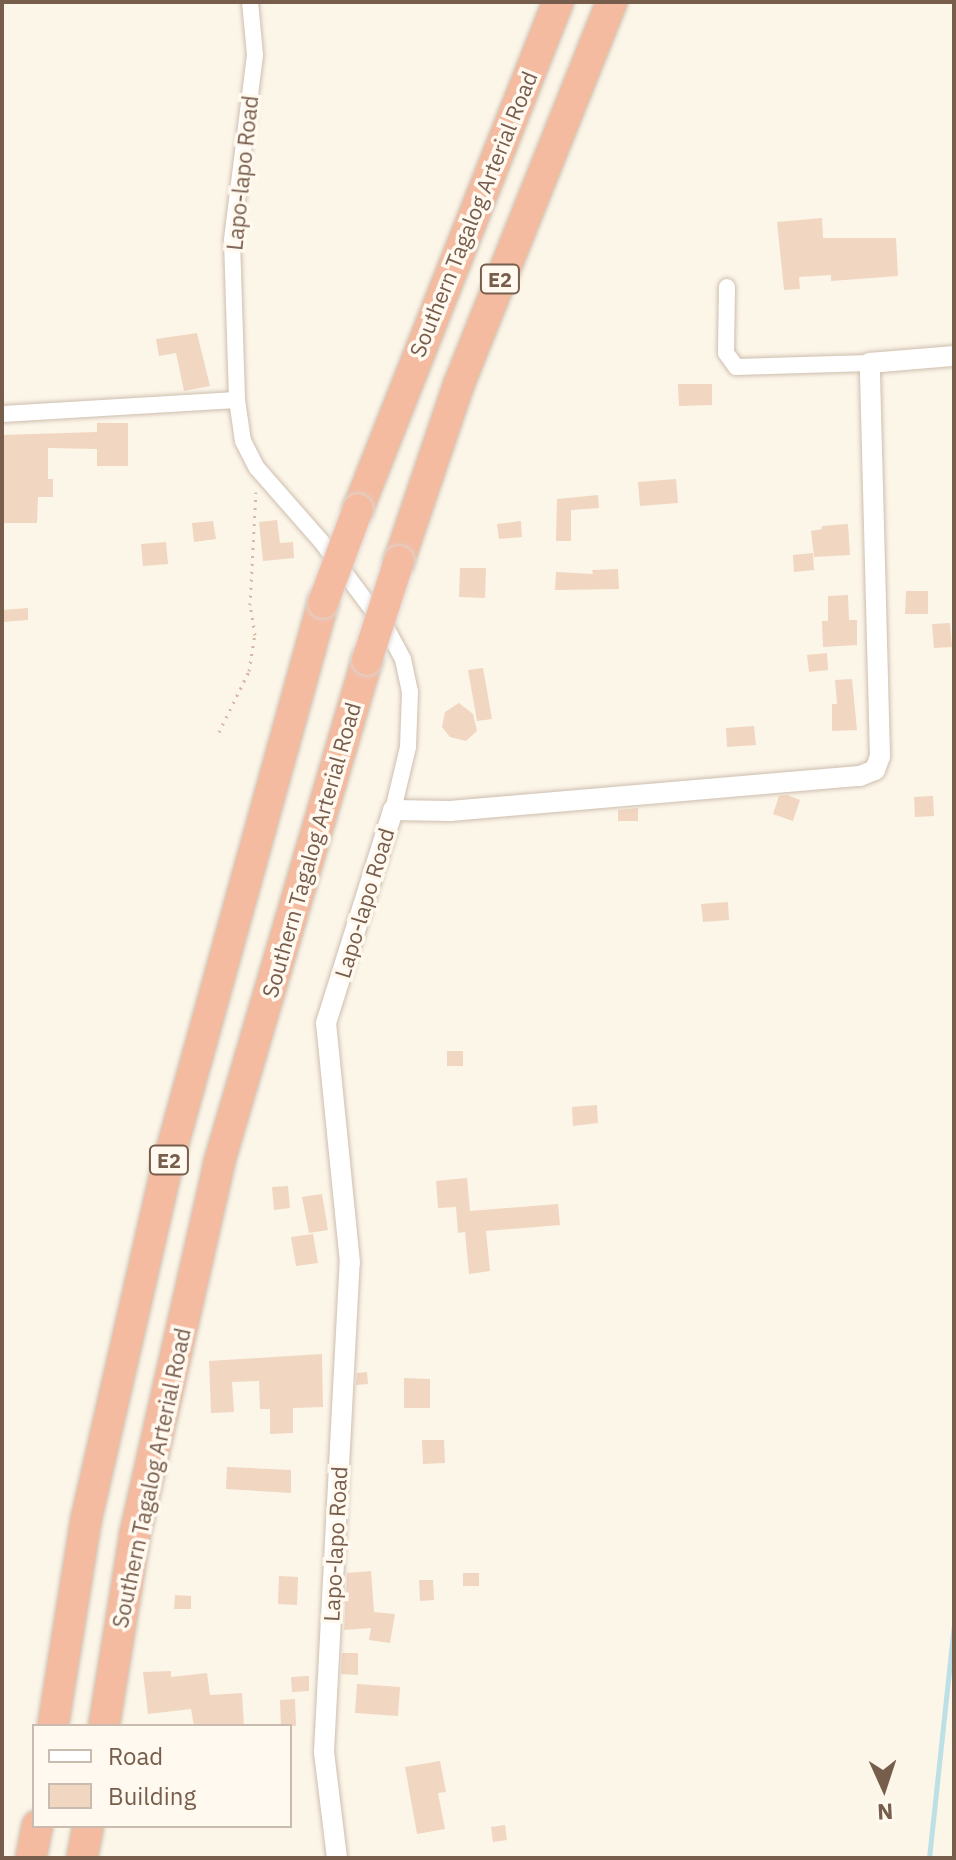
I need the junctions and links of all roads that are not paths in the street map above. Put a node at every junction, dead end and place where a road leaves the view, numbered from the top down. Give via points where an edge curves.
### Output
1 (250, 2) edge
2 (558, 2) edge
3 (612, 2) edge
4 (727, 287) dead end
5 (954, 356) edge
6 (870, 363) junction
7 (237, 400) junction
8 (2, 414) edge
9 (393, 810) junction
10 (53, 1724) edge
11 (104, 1724) edge
12 (37, 1828) edge
13 (88, 1828) edge
14 (31, 1858) edge
15 (82, 1858) edge
16 (337, 1858) edge

1 - 7 street, Lapo-lapo Road via 255,55 232,240
2 - 10 highway, Southern Tagalog Arterial Road / E2, bridge via 323,603 169,1159 86,1520
3 - 11 highway, Southern Tagalog Arterial Road / E2, bridge via 459,384 367,660 219,1163 135,1534
4 - 6 street via 726,353 736,367
5 - 6 street
6 - 9 street via 880,756 875,770 860,776 450,811
7 - 8 street
7 - 9 street, Lapo-lapo Road via 243,441 257,468 321,541 403,659 410,692 408,747
9 - 16 street, Lapo-lapo Road via 326,1023 350,1263 324,1752
12 - 14 highway
13 - 15 highway

